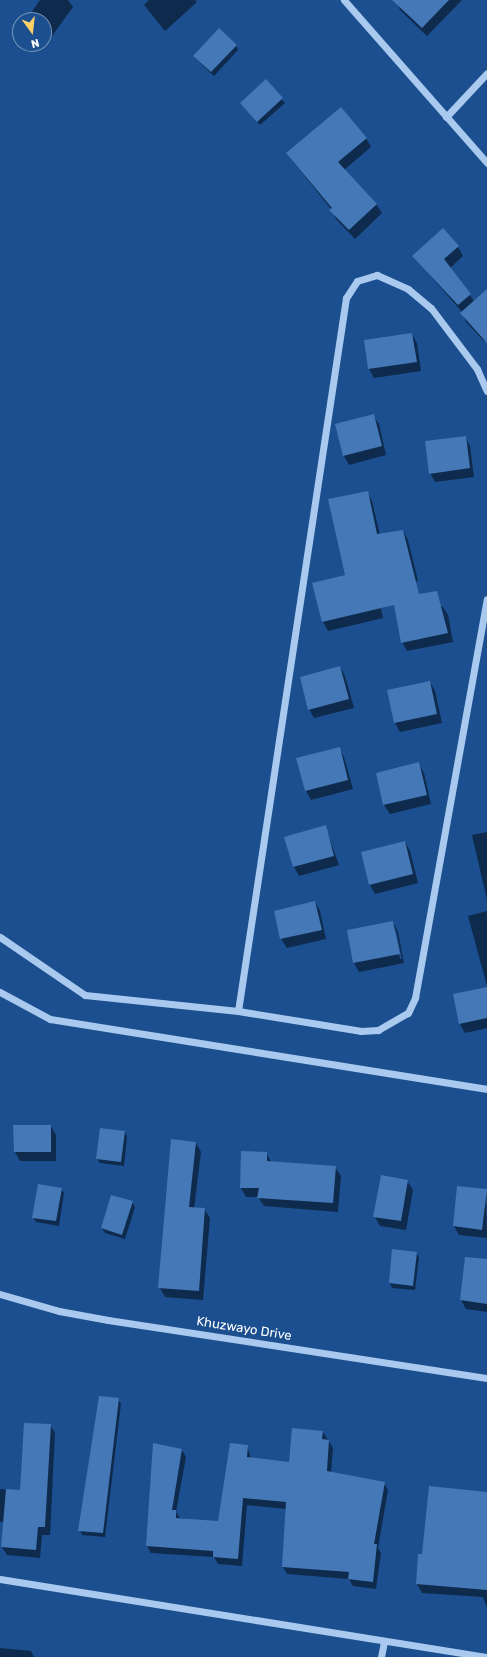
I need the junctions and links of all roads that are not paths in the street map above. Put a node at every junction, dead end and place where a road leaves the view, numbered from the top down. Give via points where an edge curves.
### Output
1 (344, 0) edge
2 (487, 73) edge
3 (446, 117) junction
4 (487, 163) edge
5 (487, 391) edge
6 (487, 599) edge
7 (0, 937) edge
8 (0, 992) edge
9 (238, 1011) junction
10 (487, 1089) edge
11 (0, 1294) edge
12 (487, 1378) edge
13 (0, 1579) edge
14 (384, 1641) junction
15 (381, 1657) edge
16 (487, 1657) edge

1 - 3 street
2 - 3 street
3 - 4 street
5 - 9 street via 477,369 431,308 408,289 377,275 356,281 346,298
6 - 9 street via 415,998 408,1014 378,1030 361,1031
7 - 9 street via 84,995
8 - 10 street via 50,1019
11 - 12 street, Khuzwayo Drive via 59,1311 108,1320
13 - 14 street
14 - 15 street
14 - 16 street

